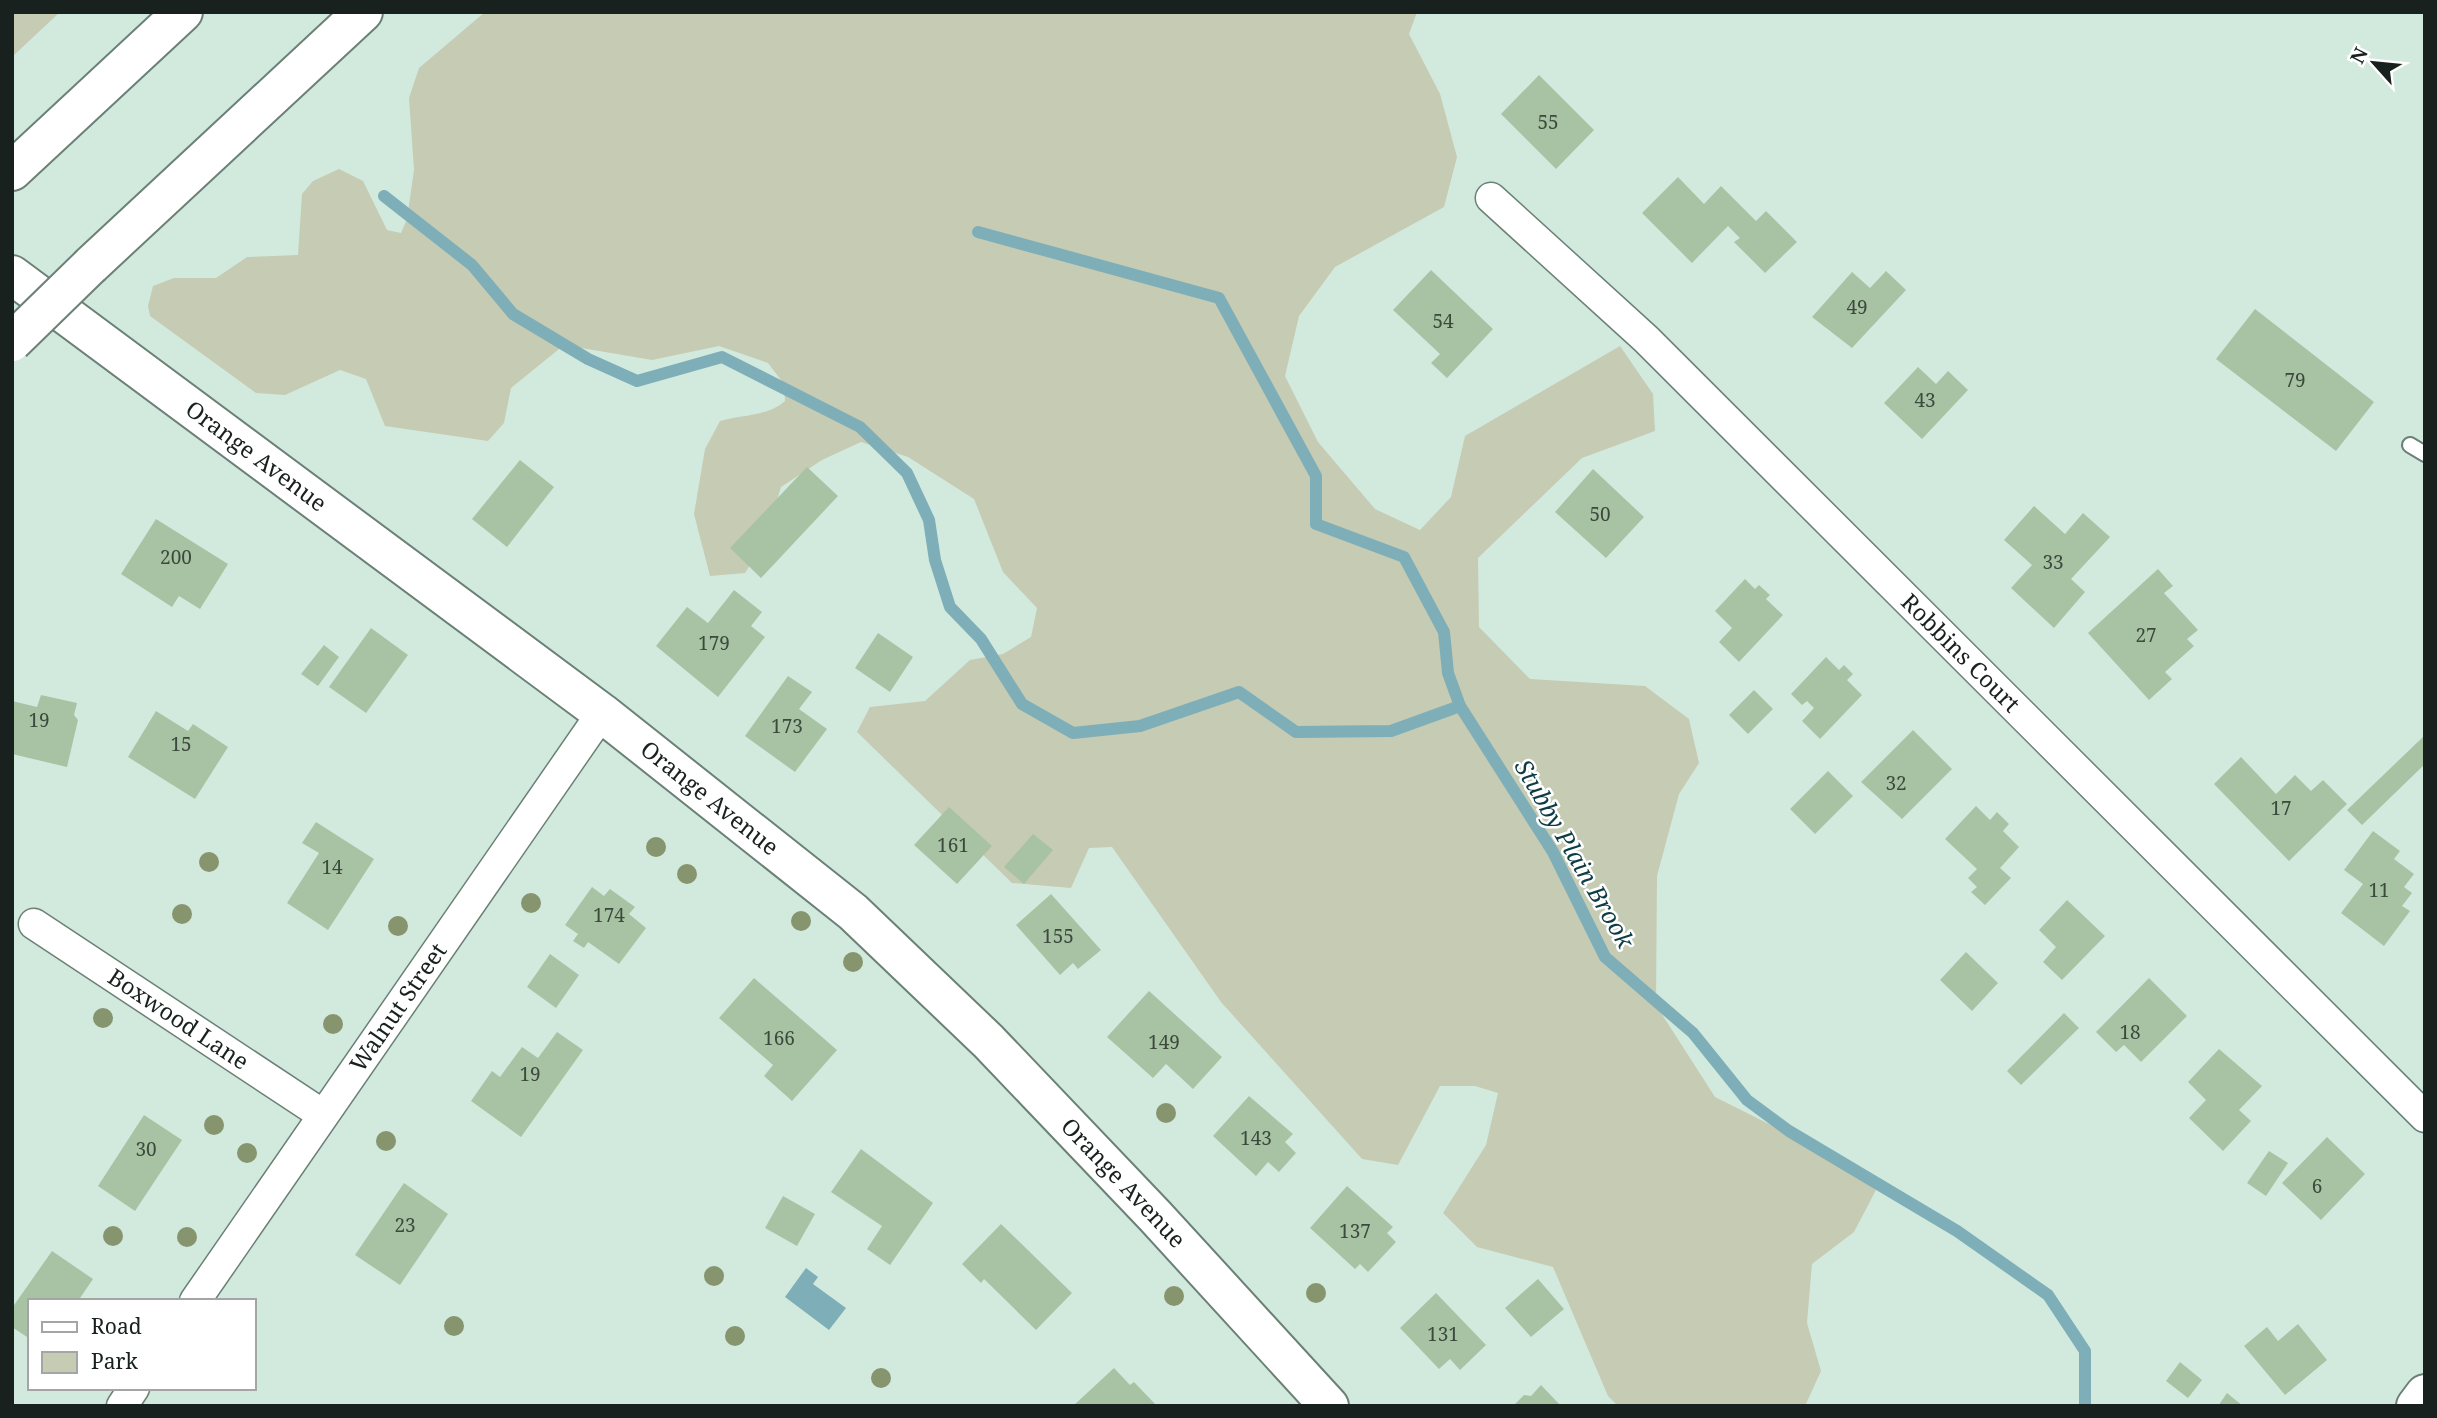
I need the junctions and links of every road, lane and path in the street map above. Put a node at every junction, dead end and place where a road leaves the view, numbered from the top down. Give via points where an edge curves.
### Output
1 (183, 12) edge
2 (363, 12) edge
3 (12, 171) edge
4 (1491, 198) dead end
5 (12, 275) edge
6 (12, 342) edge
7 (2410, 444) dead end
8 (2425, 454) edge
9 (602, 713) junction
10 (34, 924) dead end
11 (323, 1115) junction
12 (2425, 1117) edge
13 (196, 1299) edge
14 (133, 1390) edge
15 (2425, 1394) edge
16 (122, 1406) edge
17 (1329, 1406) edge
18 (2416, 1406) edge

1 - 3 main road
2 - 6 main road, bridge
4 - 12 street, Robbins Court via 1646,339
5 - 9 main road, Orange Avenue
7 - 8 lane
9 - 11 street, Walnut Street
9 - 17 main road, Orange Avenue via 853,912 997,1051
10 - 11 street, Boxwood Lane
11 - 13 street, Walnut Street
14 - 16 street
15 - 18 main road

